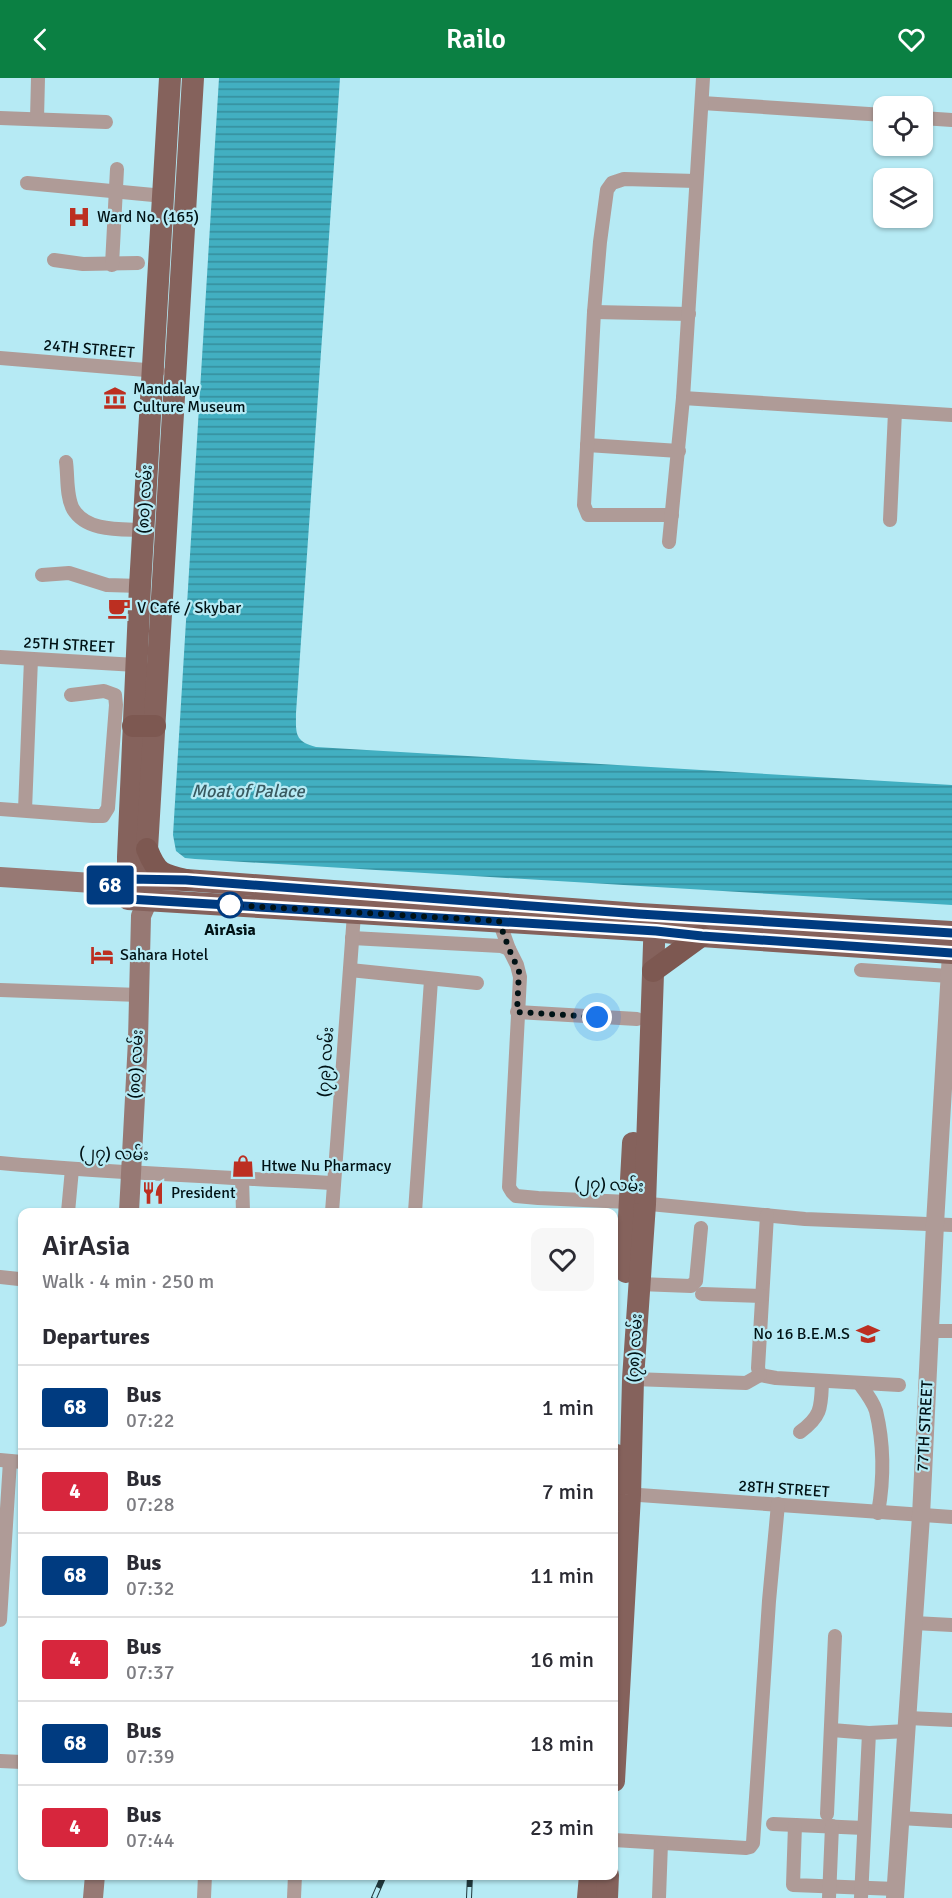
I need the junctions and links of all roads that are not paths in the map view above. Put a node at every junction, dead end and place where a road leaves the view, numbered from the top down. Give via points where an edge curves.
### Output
1 (38, 78) edge
2 (170, 78) edge
3 (193, 78) edge
4 (703, 78) edge
5 (702, 103) junction
6 (873, 114) edge
7 (0, 118) edge
8 (933, 119) edge
9 (37, 120) junction
10 (952, 120) edge
11 (106, 122) dead end
12 (117, 169) dead end
13 (696, 181) junction
14 (27, 183) dead end
15 (116, 191) junction
16 (164, 196) junction
17 (54, 260) dead end
18 (138, 263) dead end
19 (112, 265) junction
20 (594, 312) junction
21 (688, 314) junction
22 (0, 358) edge
23 (152, 370) junction
24 (175, 372) junction
25 (683, 398) junction
26 (895, 412) junction
27 (952, 415) edge
28 (587, 445) junction
29 (679, 451) junction
30 (66, 462) dead end
31 (672, 515) junction
32 (890, 520) dead end
33 (143, 530) junction
34 (669, 542) dead end
35 (42, 574) dead end
36 (140, 586) junction
37 (0, 657) edge
38 (31, 659) junction
39 (136, 665) junction
40 (71, 695) dead end
41 (144, 726) junction
42 (0, 809) edge
43 (25, 810) junction
44 (147, 849) junction
45 (0, 877) edge
46 (186, 880) junction
47 (134, 893) junction
48 (354, 914) junction
49 (499, 921) junction
50 (648, 922) junction
51 (702, 936) junction
52 (352, 938) junction
53 (952, 946) edge
54 (509, 949) junction
55 (350, 970) junction
56 (861, 970) dead end
57 (653, 971) junction
58 (949, 976) junction
59 (431, 980) junction
60 (477, 983) dead end
61 (0, 990) edge
62 (140, 995) junction
63 (517, 1012) junction
64 (637, 1019) junction
65 (947, 1127) edge
66 (0, 1163) edge
67 (72, 1169) junction
68 (131, 1171) junction
69 (242, 1178) junction
70 (334, 1183) junction
71 (637, 1203) junction
72 (539, 1205) edge
73 (68, 1208) edge
74 (129, 1208) edge
75 (243, 1208) edge
76 (332, 1208) edge
77 (415, 1208) edge
78 (767, 1215) junction
79 (943, 1224) edge
80 (701, 1228) dead end
81 (0, 1277) edge
82 (18, 1279) edge
83 (639, 1284) junction
84 (702, 1294) dead end
85 (762, 1296) junction
86 (930, 1330) junction
87 (952, 1331) edge
88 (760, 1375) junction
89 (633, 1379) junction
90 (822, 1382) junction
91 (859, 1383) junction
92 (899, 1385) dead end
93 (618, 1416) edge
94 (800, 1432) dead end
95 (11, 1461) edge
96 (619, 1496) edge
97 (778, 1504) junction
98 (878, 1512) junction
99 (921, 1516) junction
100 (952, 1517) edge
101 (3, 1522) edge
102 (618, 1553) edge
103 (0, 1620) edge
104 (914, 1623) junction
105 (952, 1625) edge
106 (835, 1636) dead end
107 (952, 1720) edge
108 (907, 1724) junction
109 (832, 1730) junction
110 (869, 1733) junction
111 (0, 1761) edge
112 (18, 1762) edge
113 (900, 1818) junction
114 (829, 1820) junction
115 (952, 1821) edge
116 (772, 1824) dead end
117 (795, 1825) junction
118 (864, 1828) junction
119 (618, 1840) edge
120 (661, 1843) junction
121 (95, 1880) edge
122 (205, 1880) edge
123 (295, 1880) edge
124 (296, 1880) edge
125 (590, 1880) edge
126 (608, 1880) edge
127 (793, 1891) edge
128 (829, 1892) edge
129 (861, 1893) edge
130 (896, 1893) edge
131 (93, 1898) edge
132 (204, 1898) edge
133 (294, 1898) edge
134 (303, 1898) edge
135 (588, 1898) edge
136 (608, 1898) edge
137 (659, 1898) edge

1 - 9 street
2 - 16 main road, (၈၀) လမ်း
3 - 24 main road, (၈၀) လမ်း
4 - 5 street
5 - 6 street
5 - 13 street
7 - 9 street
8 - 10 street
9 - 11 street
12 - 15 street
13 - 20 street via 624,179 612,183 607,190
13 - 21 street
14 - 15 street
15 - 16 street
15 - 19 street
16 - 23 main road, (၈၀) လမ်း
17 - 19 street
18 - 19 street
20 - 21 street
20 - 28 street
21 - 25 street
22 - 23 street, 24TH STREET
23 - 24 street, 24TH STREET
23 - 33 main road, (၈၀) လမ်း
24 - 41 main road, (၈၀) လမ်း
25 - 26 street
25 - 29 street
26 - 27 street
26 - 32 street
28 - 29 street
28 - 31 street via 584,505 588,515
29 - 31 street
30 - 33 street via 69,497 74,510 86,521 104,527
31 - 34 street
33 - 36 main road, (၈၀) လမ်း
35 - 36 street via 69,573 107,585
36 - 39 main road, (၈၀) လမ်း
37 - 38 street, 25TH STREET
38 - 39 street, 25TH STREET
38 - 43 street
39 - 41 main road, (၈၀) လမ်း
40 - 43 street via 104,691 115,695 108,808 103,816
41 - 44 main road, (၈၀) လမ်း
41 - 47 main road, (၈၀) လမ်း
42 - 43 street
44 - 46 highway via 162,874
44 - 47 main road, (၈၀) လမ်း
45 - 47 main road
46 - 47 main road
46 - 50 main road
47 - 48 main road
47 - 62 main road, (၈၀) လမ်း
48 - 49 main road
48 - 52 street, (၇၉) လမ်း
49 - 50 main road
49 - 54 street, (၂၇) လမ်း
50 - 51 main road
50 - 53 main road
50 - 57 main road, (၇၈) လမ်း
50 - 64 main road, (၇၈) လမ်း
51 - 53 main road
51 - 57 highway
52 - 54 street
52 - 55 street, (၇၉) လမ်း
53 - 58 street, 77TH STREET
54 - 63 street, (၂၇) လမ်း via 519,971
55 - 59 street
55 - 70 street, (၇၉) လမ်း
56 - 58 street
57 - 71 main road, (၇၈) လမ်း
58 - 65 street, 77TH STREET
59 - 60 street
59 - 77 street
61 - 62 street
62 - 68 main road, (၈၀) လမ်း
63 - 64 street
63 - 72 street, (၂၇) လမ်း via 509,1187 516,1196
64 - 71 main road, (၇၈) လမ်း
65 - 79 street, 77TH STREET
66 - 67 street, (၂၇) လမ်း
67 - 68 street, (၂၇) လမ်း
67 - 73 street
68 - 69 street, (၂၇) လမ်း
68 - 74 main road, (၈၀) လမ်း
69 - 70 street, (၂၇) လမ်း
69 - 75 street
70 - 76 street, (၇၉) လမ်း
71 - 72 street, (၂၇) လမ်း
71 - 78 street, (၂၇) လမ်း
71 - 83 main road, (၇၈) လမ်း
71 - 93 main road, (၇၈) လမ်း
78 - 79 street, (၂၇) လမ်း
78 - 85 street
79 - 86 street, 77TH STREET
80 - 83 street via 696,1281 691,1286
81 - 82 street
83 - 89 main road, (၇၈) လမ်း
84 - 85 street
85 - 88 street
86 - 87 street
86 - 99 street, 77TH STREET
88 - 89 street via 746,1383
88 - 90 street
89 - 96 main road, (၇၈) လမ်း
90 - 91 street
90 - 94 street via 821,1407 814,1422
91 - 92 street
91 - 98 street via 876,1409 882,1454
95 - 101 street
96 - 97 street, 28TH STREET
96 - 102 main road, (၇၈) လမ်း
97 - 98 street, 28TH STREET
97 - 120 street via 753,1843 746,1848
98 - 99 street, 28TH STREET
99 - 100 street, 28TH STREET
99 - 104 street, 77TH STREET
101 - 103 street
104 - 105 street
104 - 108 street, 77TH STREET
106 - 109 street
107 - 108 street
108 - 110 street
108 - 113 street, 77TH STREET
109 - 110 street
109 - 114 street
110 - 118 street
111 - 112 street
113 - 115 street
113 - 130 street, 77TH STREET
114 - 117 street
114 - 118 street
114 - 128 street
116 - 117 street
117 - 127 street
118 - 129 street
119 - 120 street
120 - 137 street
121 - 131 main road
122 - 132 street
123 - 133 street
124 - 134 street
125 - 135 main road
126 - 136 main road
127 - 128 street
128 - 129 street
129 - 130 street

